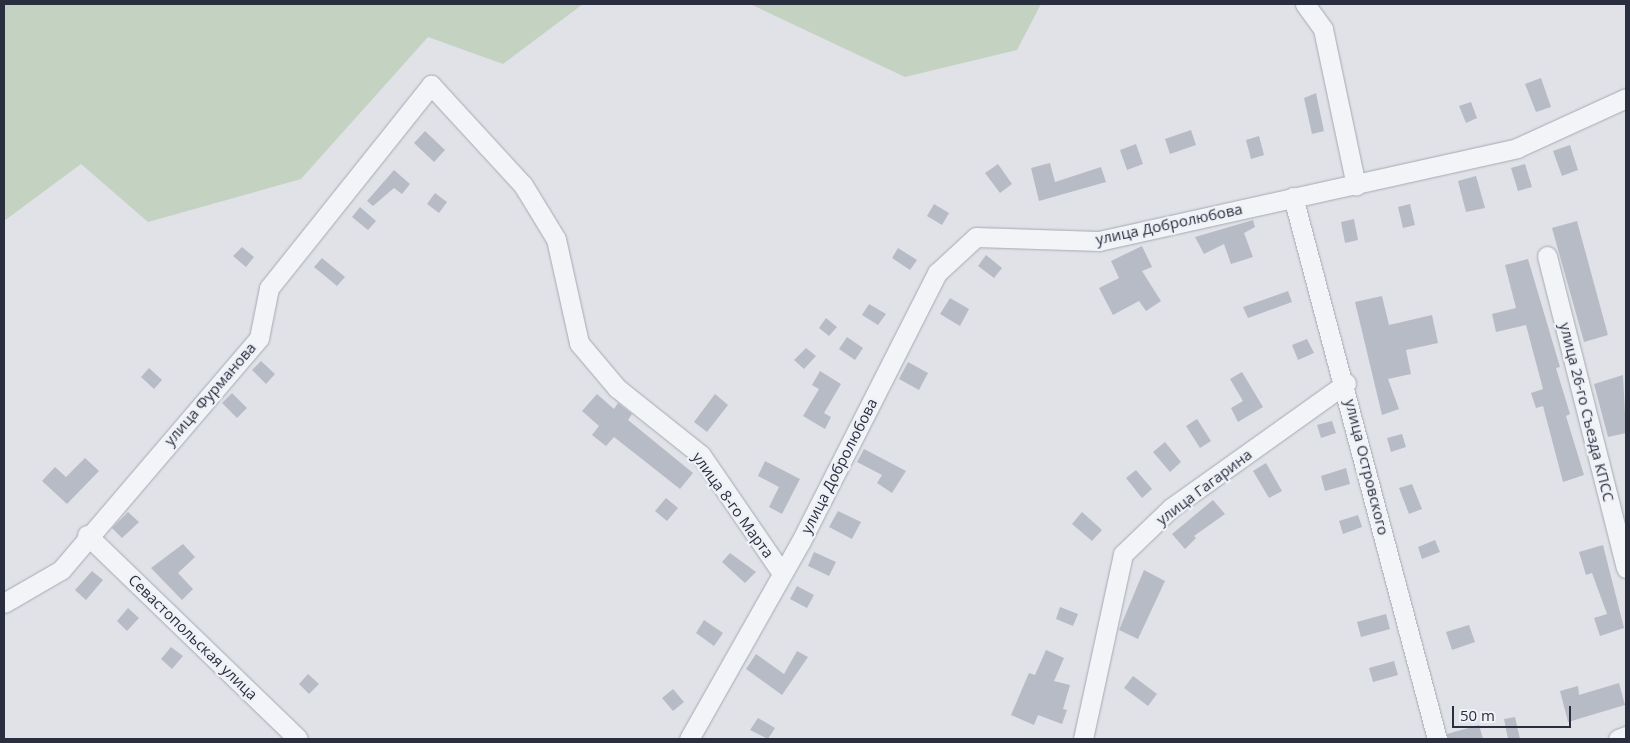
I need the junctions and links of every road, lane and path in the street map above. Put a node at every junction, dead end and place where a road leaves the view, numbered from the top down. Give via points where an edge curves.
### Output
1 (1305, 4) edge
2 (431, 85) joint
3 (1626, 98) edge
4 (1356, 186) junction
5 (1294, 197) junction
6 (1547, 256) dead end
7 (1346, 383) junction
8 (87, 535) junction
9 (1626, 568) edge
10 (781, 572) junction
11 (4, 602) edge
12 (1626, 736) edge
13 (298, 739) edge
14 (689, 739) edge
15 (1083, 739) edge
16 (1437, 739) edge
17 (1618, 739) edge

1 - 4 street via 1323,29
2 - 8 street, улица Фурманова via 269,288 259,338
2 - 10 street, улица 8-го Марта via 523,185 556,239 578,343 617,388 701,455
3 - 4 street, улица Добролюбова via 1517,148
4 - 5 street, улица Добролюбова
5 - 7 street, улица Островского
5 - 10 street, улица Добролюбова via 1099,241 976,237 937,273
6 - 9 street, улица 26-го Съезда КПСС
7 - 15 street, улица Гагарина via 1171,508 1123,554
7 - 16 street, улица Островского
8 - 11 street, улица Фурманова via 61,570
8 - 13 street, Севастопольская улица
10 - 14 street, улица Добролюбова
12 - 17 street

